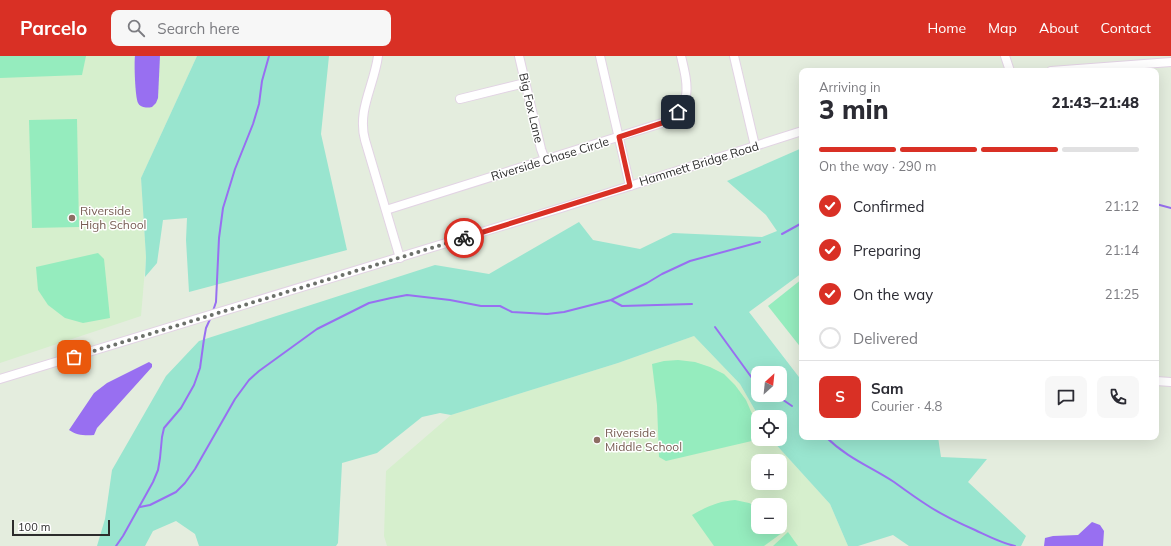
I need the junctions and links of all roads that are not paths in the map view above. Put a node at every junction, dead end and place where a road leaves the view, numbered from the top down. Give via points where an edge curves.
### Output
1 (378, 56) edge
2 (519, 56) edge
3 (600, 56) edge
4 (681, 56) edge
5 (734, 56) edge
6 (1005, 56) edge
7 (1171, 62) edge
8 (1009, 68) edge
9 (1091, 68) edge
10 (525, 83) junction
11 (460, 99) dead end
12 (799, 132) edge
13 (619, 137) junction
14 (755, 146) junction
15 (545, 160) junction
16 (630, 186) junction
17 (386, 210) junction
18 (400, 258) junction
19 (0, 379) edge
20 (1159, 381) edge
21 (1171, 382) edge

1 - 17 street via 362,126
2 - 10 street, Big Fox Lane
3 - 13 street
4 - 13 street, Riverside Chase Circle via 688,88 678,112 662,123
5 - 14 street
6 - 8 street
7 - 9 street
10 - 11 street
10 - 15 street, Big Fox Lane
12 - 14 street, Hammett Bridge Road
13 - 15 street, Riverside Chase Circle
13 - 16 street
14 - 16 street, Hammett Bridge Road
15 - 17 street, Riverside Chase Circle
16 - 18 street, Hammett Bridge Road
17 - 18 street
18 - 19 street, Hammett Bridge Road
20 - 21 street

